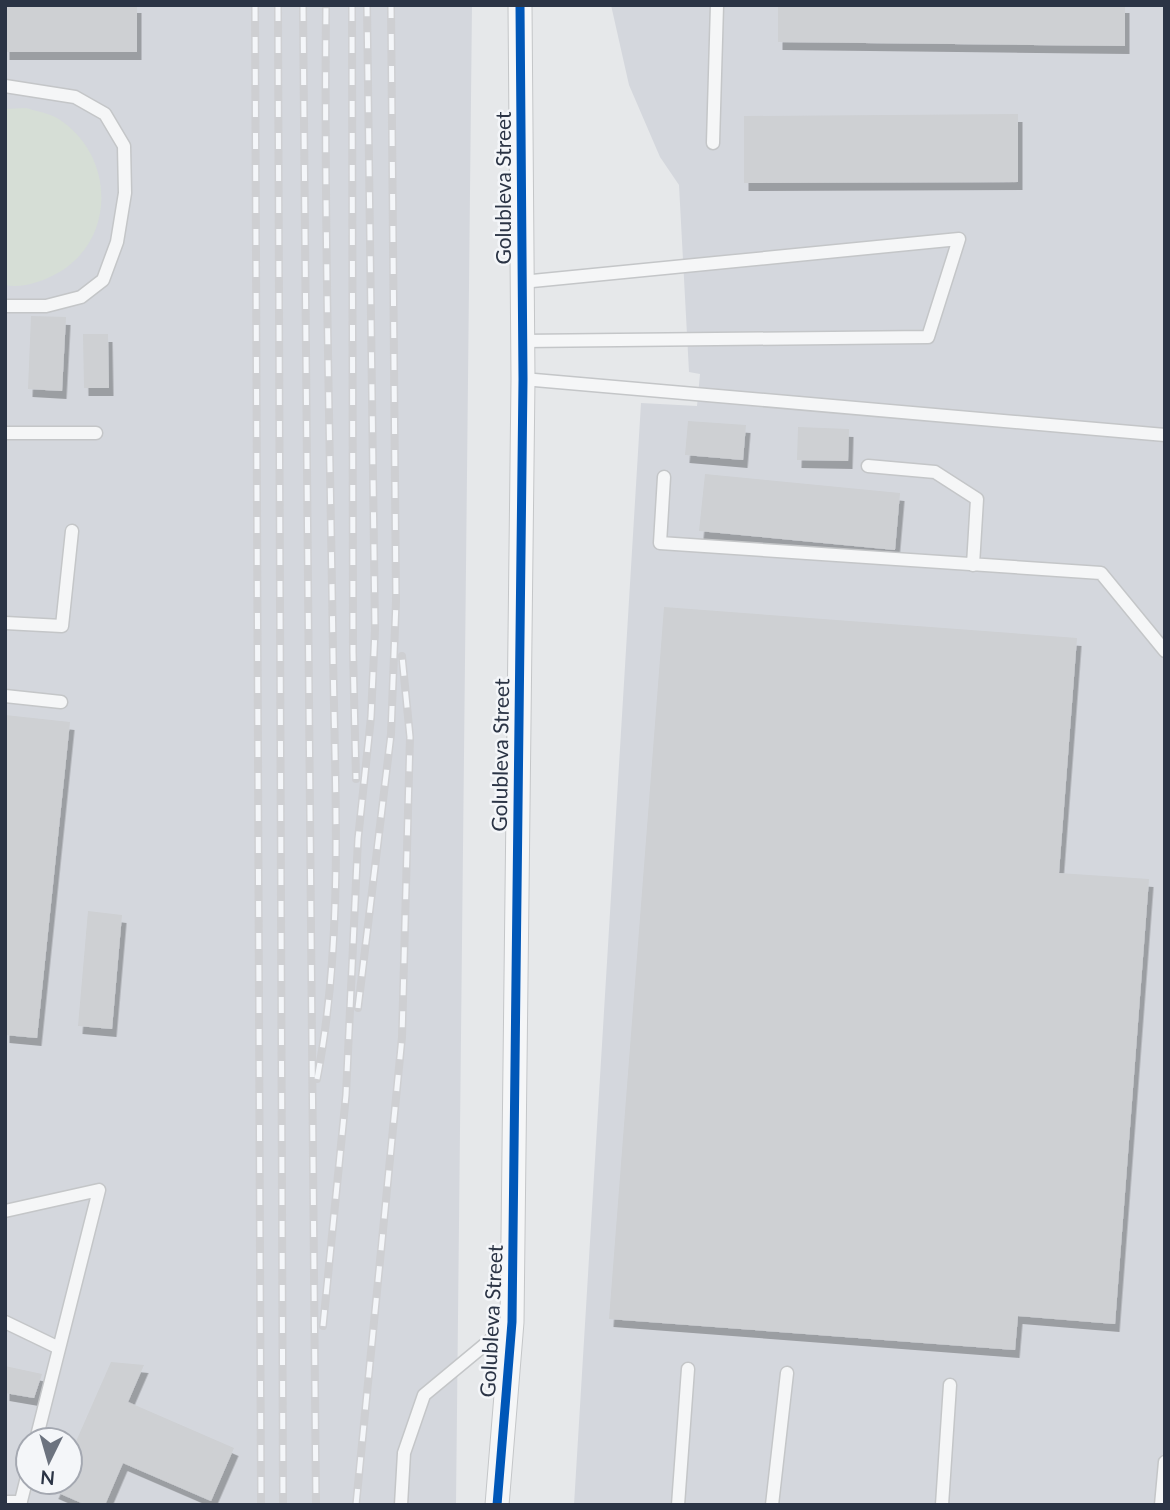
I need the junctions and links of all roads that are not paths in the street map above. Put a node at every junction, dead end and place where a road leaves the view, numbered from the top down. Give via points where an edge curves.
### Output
1 (520, 5) edge
2 (717, 5) edge
3 (5, 86) edge
4 (713, 143) dead end
5 (522, 282) junction
6 (5, 306) edge
7 (523, 341) junction
8 (523, 379) junction
9 (5, 433) edge
10 (96, 433) dead end
11 (1165, 435) edge
12 (868, 466) dead end
13 (664, 477) dead end
14 (72, 531) dead end
15 (973, 565) junction
16 (5, 624) edge
17 (1165, 650) edge
18 (5, 696) edge
19 (61, 702) dead end
20 (5, 1211) edge
21 (5, 1322) edge
22 (512, 1322) junction
23 (59, 1348) junction
24 (688, 1369) dead end
25 (787, 1373) dead end
26 (950, 1385) dead end
27 (40, 1426) edge
28 (1165, 1462) edge
29 (5, 1502) edge
30 (20, 1503) edge
31 (401, 1505) edge
32 (497, 1505) edge
33 (678, 1505) edge
34 (772, 1505) edge
35 (942, 1505) edge
36 (1161, 1505) edge

1 - 5 street, Golubleva Street
2 - 4 lane
3 - 6 lane via 75,96 105,114 124,146 125,193 117,242 103,280 81,297 46,306
5 - 7 street, Golubleva Street
5 - 7 lane via 959,239 928,337
7 - 8 street, Golubleva Street
8 - 11 lane
8 - 22 street, Golubleva Street
9 - 10 lane
12 - 15 lane via 935,472 977,499
13 - 15 lane via 660,543
14 - 16 lane via 62,626
15 - 17 lane via 1101,573
18 - 19 lane
20 - 23 lane via 99,1190
21 - 23 lane
22 - 31 lane via 424,1395 404,1453
22 - 32 street, Golubleva Street
23 - 27 lane
24 - 33 lane
25 - 34 lane
26 - 35 lane
28 - 36 lane
29 - 30 lane

